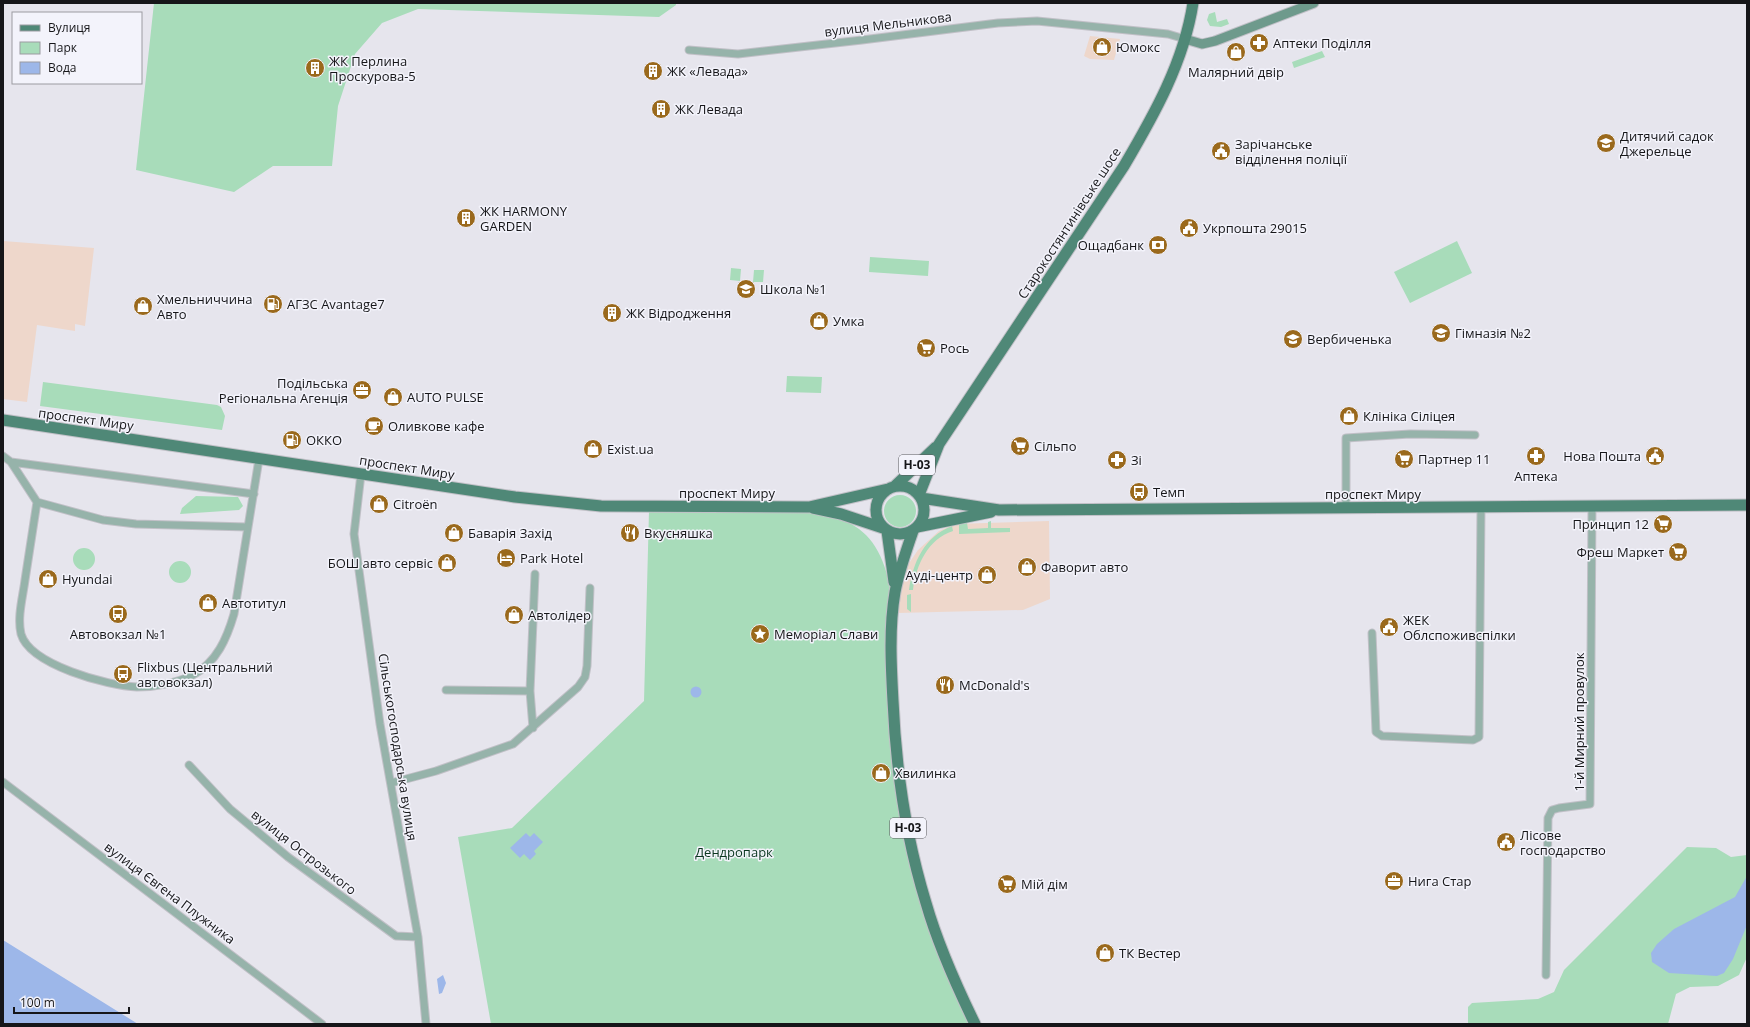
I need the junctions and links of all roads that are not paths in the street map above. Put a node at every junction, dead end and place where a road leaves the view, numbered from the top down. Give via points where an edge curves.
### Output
1 (1193, 3) edge
2 (1314, 3) edge
3 (1185, 39) junction
4 (690, 50) dead end
5 (3, 420) edge
6 (1474, 435) dead end
7 (939, 444) junction
8 (6, 459) edge
9 (259, 459) junction
10 (361, 474) junction
11 (892, 487) junction
12 (254, 494) junction
13 (920, 496) junction
14 (37, 502) junction
15 (1747, 505) edge
16 (1592, 506) junction
17 (809, 507) junction
18 (1480, 507) junction
19 (1346, 508) junction
20 (999, 510) junction
21 (248, 526) junction
22 (885, 529) junction
23 (915, 529) junction
24 (535, 574) dead end
25 (590, 588) dead end
26 (895, 593) junction
27 (1372, 633) dead end
28 (446, 690) dead end
29 (530, 691) junction
30 (532, 728) junction
31 (189, 765) dead end
32 (3, 782) edge
33 (391, 783) junction
34 (418, 937) junction
35 (1546, 975) dead end
36 (322, 1024) edge
37 (426, 1024) edge
38 (975, 1024) edge

1 - 3 main road, Старокостянтинівське шосе / Н-03
2 - 3 street via 1215,41 1202,44
3 - 4 street, вулиця Мельникова via 1168,34 1037,21 998,23 738,54
3 - 7 main road, Старокостянтинівське шосе / Н-03 via 1157,108 1124,166
5 - 9 main road, проспект Миру
6 - 19 street via 1410,434 1346,438
7 - 11 main road, Н-03
7 - 13 main road, Н-03
8 - 12 street
8 - 14 street
9 - 10 main road, проспект Миру
9 - 12 street
10 - 17 main road, проспект Миру via 515,497 601,506
10 - 33 street, Сільськогосподарська вулиця via 354,534 380,724
11 - 13 main road, Н-03 via 910,488
11 - 17 main road, проспект Миру
11 - 22 main road, Н-03 via 880,496 876,507 877,518
12 - 21 street
13 - 20 main road, проспект Миру
13 - 23 main road, Н-03 via 924,513
14 - 21 street via 103,520 136,524
14 - 21 street via 21,609 21,634 33,652 56,665 117,685 139,687 178,681 212,660 228,636 234,614
15 - 16 main road, проспект Миру
16 - 18 main road, проспект Миру
16 - 35 street, 1-й Мирний провулок via 1590,804 1552,810 1548,818
17 - 22 main road, проспект Миру via 841,514
18 - 19 main road, проспект Миру
18 - 27 street via 1479,737 1474,740 1382,736 1376,732
19 - 20 main road, проспект Миру
20 - 23 main road, проспект Миру via 953,518
22 - 23 main road via 897,534
22 - 26 main road, Н-03
23 - 26 main road, Н-03 via 900,570
24 - 29 street
25 - 30 street via 585,677 578,687
26 - 38 main road, Н-03 via 891,674 894,731 898,773 910,838 925,903
28 - 29 street
29 - 30 street
30 - 33 street via 513,744 488,754
31 - 34 street, вулиця Острозького via 230,809 288,857 391,933 396,936
32 - 36 street, вулиця Євгена Плужника
33 - 34 street, Сільськогосподарська вулиця
34 - 37 street, Сільськогосподарська вулиця

